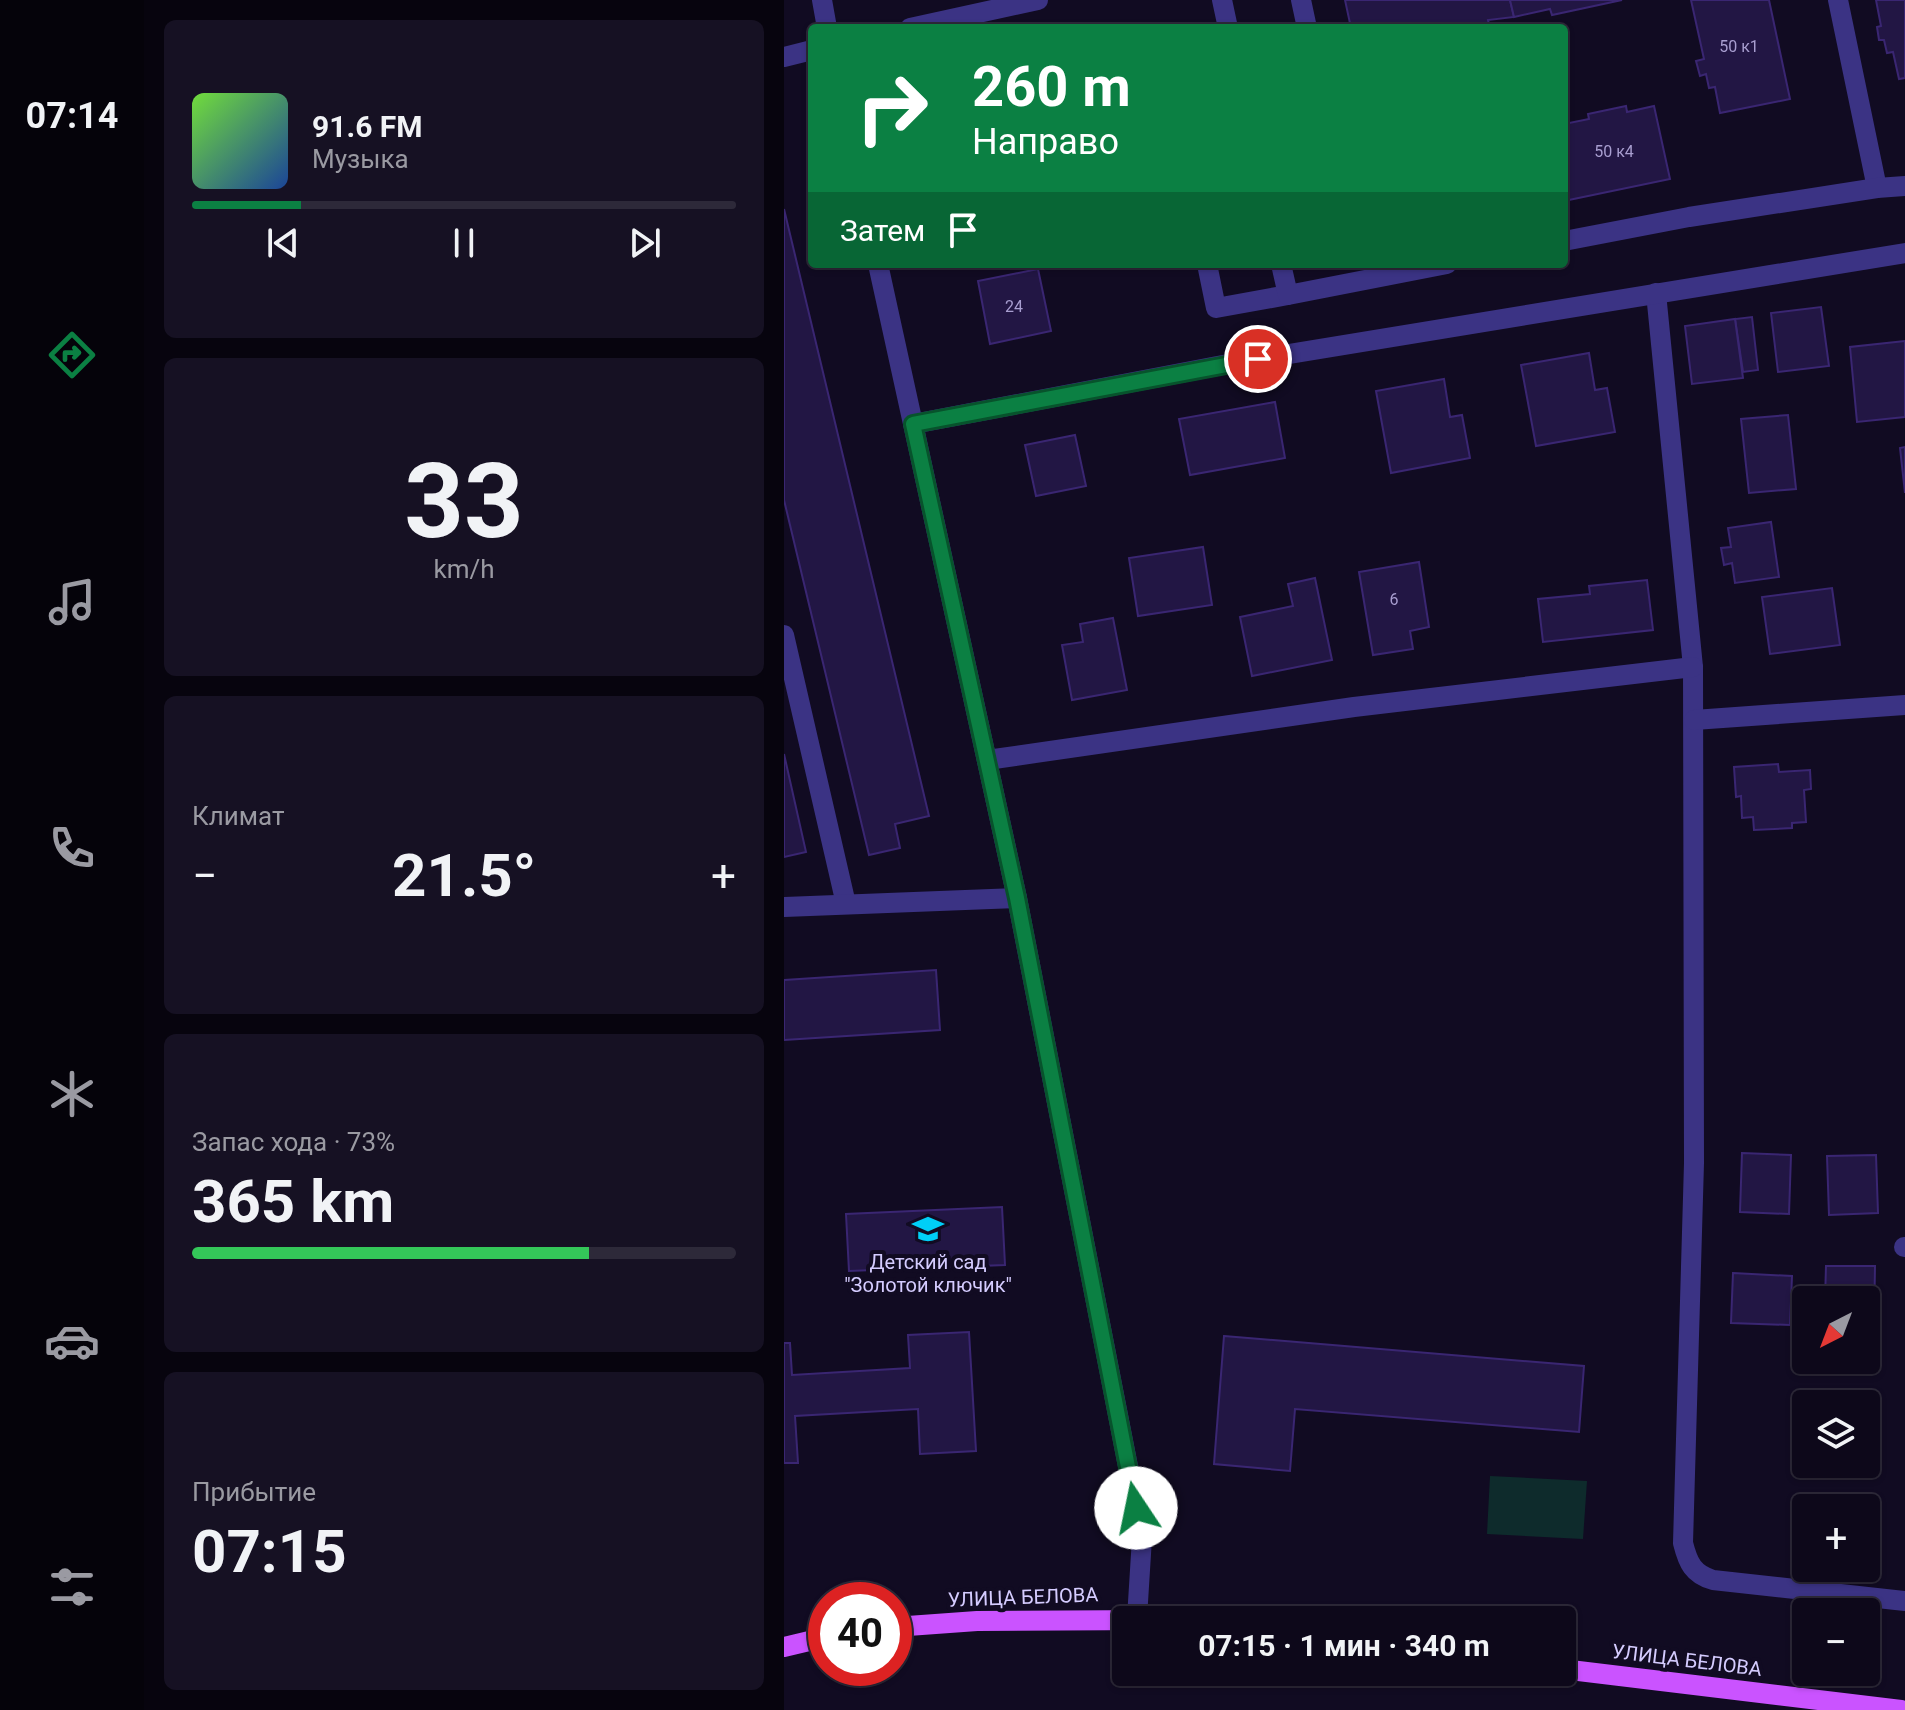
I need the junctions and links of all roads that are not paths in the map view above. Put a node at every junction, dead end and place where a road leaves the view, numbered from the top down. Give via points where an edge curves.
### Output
1 (822, 0) edge
2 (1038, 0) edge
3 (1222, 0) edge
4 (1301, 0) edge
5 (1838, 0) edge
6 (826, 24) edge
7 (928, 24) edge
8 (1227, 24) edge
9 (1306, 24) edge
10 (808, 51) edge
11 (784, 57) edge
12 (1905, 186) edge
13 (1877, 188) junction
14 (1568, 240) edge
15 (1905, 253) edge
16 (879, 268) edge
17 (1208, 268) edge
18 (1282, 268) edge
19 (1426, 268) edge
20 (1656, 293) junction
21 (1288, 295) junction
22 (913, 424) junction
23 (784, 635) edge
24 (1693, 667) junction
25 (1905, 705) edge
26 (1694, 720) junction
27 (987, 760) junction
28 (1017, 898) junction
29 (846, 904) junction
30 (784, 907) edge
31 (1905, 1601) edge
32 (1145, 1606) edge
33 (1112, 1619) edge
34 (912, 1626) edge
35 (808, 1641) edge
36 (784, 1647) edge
37 (1576, 1671) edge
38 (1901, 1710) edge

1 - 6 street
2 - 7 street
3 - 8 street
4 - 9 street
5 - 13 street
10 - 11 street
12 - 13 street
13 - 14 street
15 - 20 street
16 - 22 street
17 - 21 street via 1216,308
18 - 21 street
19 - 21 street
20 - 22 street via 1228,364
20 - 24 street
22 - 27 street
23 - 29 street
24 - 26 street
24 - 27 street via 1354,707
25 - 26 street
26 - 31 street via 1694,1163 1683,1543 1693,1570 1713,1580
27 - 28 street
28 - 29 street
28 - 32 street via 1142,1538
29 - 30 street
33 - 34 main road, УЛИЦА БЕЛОВА
35 - 36 main road
37 - 38 main road, УЛИЦА БЕЛОВА

